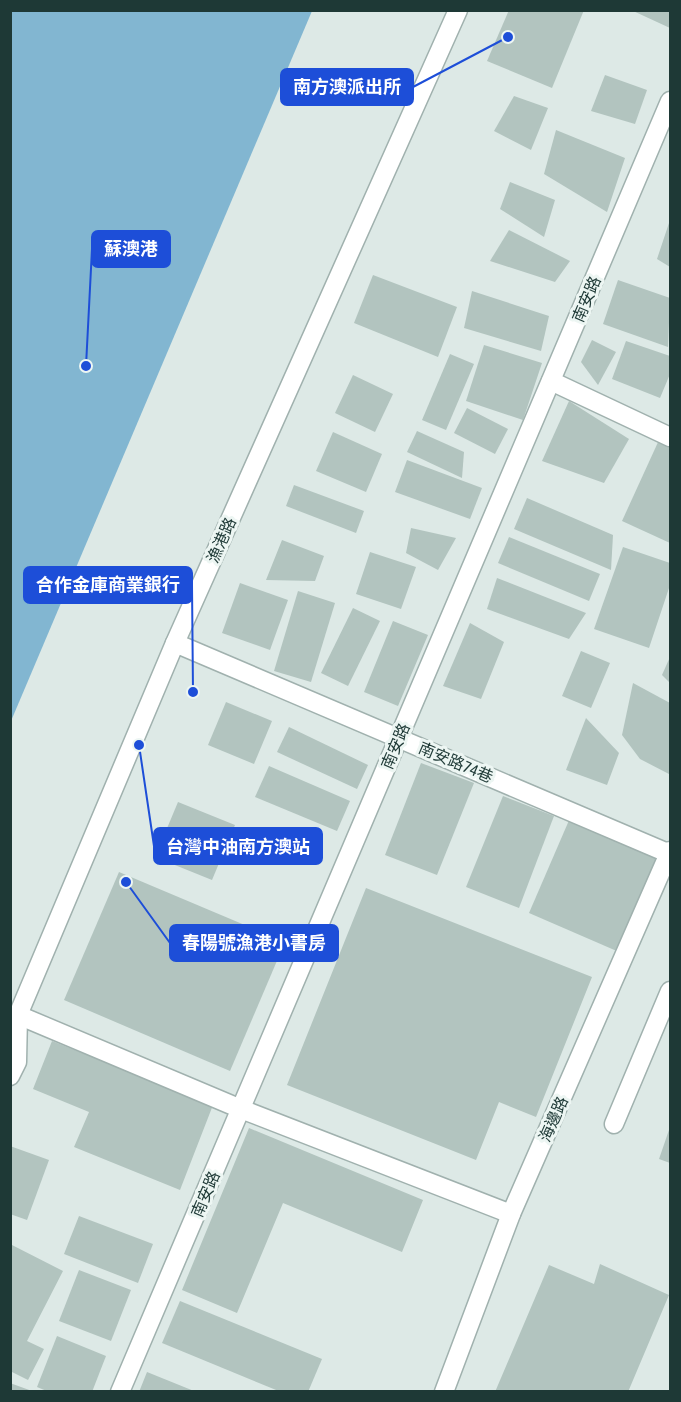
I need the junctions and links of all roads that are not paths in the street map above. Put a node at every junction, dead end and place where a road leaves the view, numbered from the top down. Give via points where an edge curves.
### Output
1 (458, 10) edge
2 (670, 101) edge
3 (551, 381) junction
4 (670, 436) edge
5 (175, 643) junction
6 (398, 738) junction
7 (670, 852) edge
8 (670, 992) edge
9 (18, 1015) junction
10 (10, 1076) edge
11 (242, 1109) junction
12 (614, 1124) dead end
13 (511, 1214) junction
14 (120, 1392) edge
15 (444, 1392) edge

1 - 5 street, 漁港路
2 - 3 street, 南安路
3 - 4 street
3 - 6 street, 南安路
5 - 6 street, 南安路74巷
5 - 9 street, 漁港路
6 - 7 street, 南安路74巷
6 - 11 street, 南安路
7 - 13 street, 海邊路
8 - 12 street
9 - 10 street, 漁港路 via 17,1062
9 - 11 street
11 - 13 street
11 - 14 street, 南安路
13 - 15 street, 海邊路

